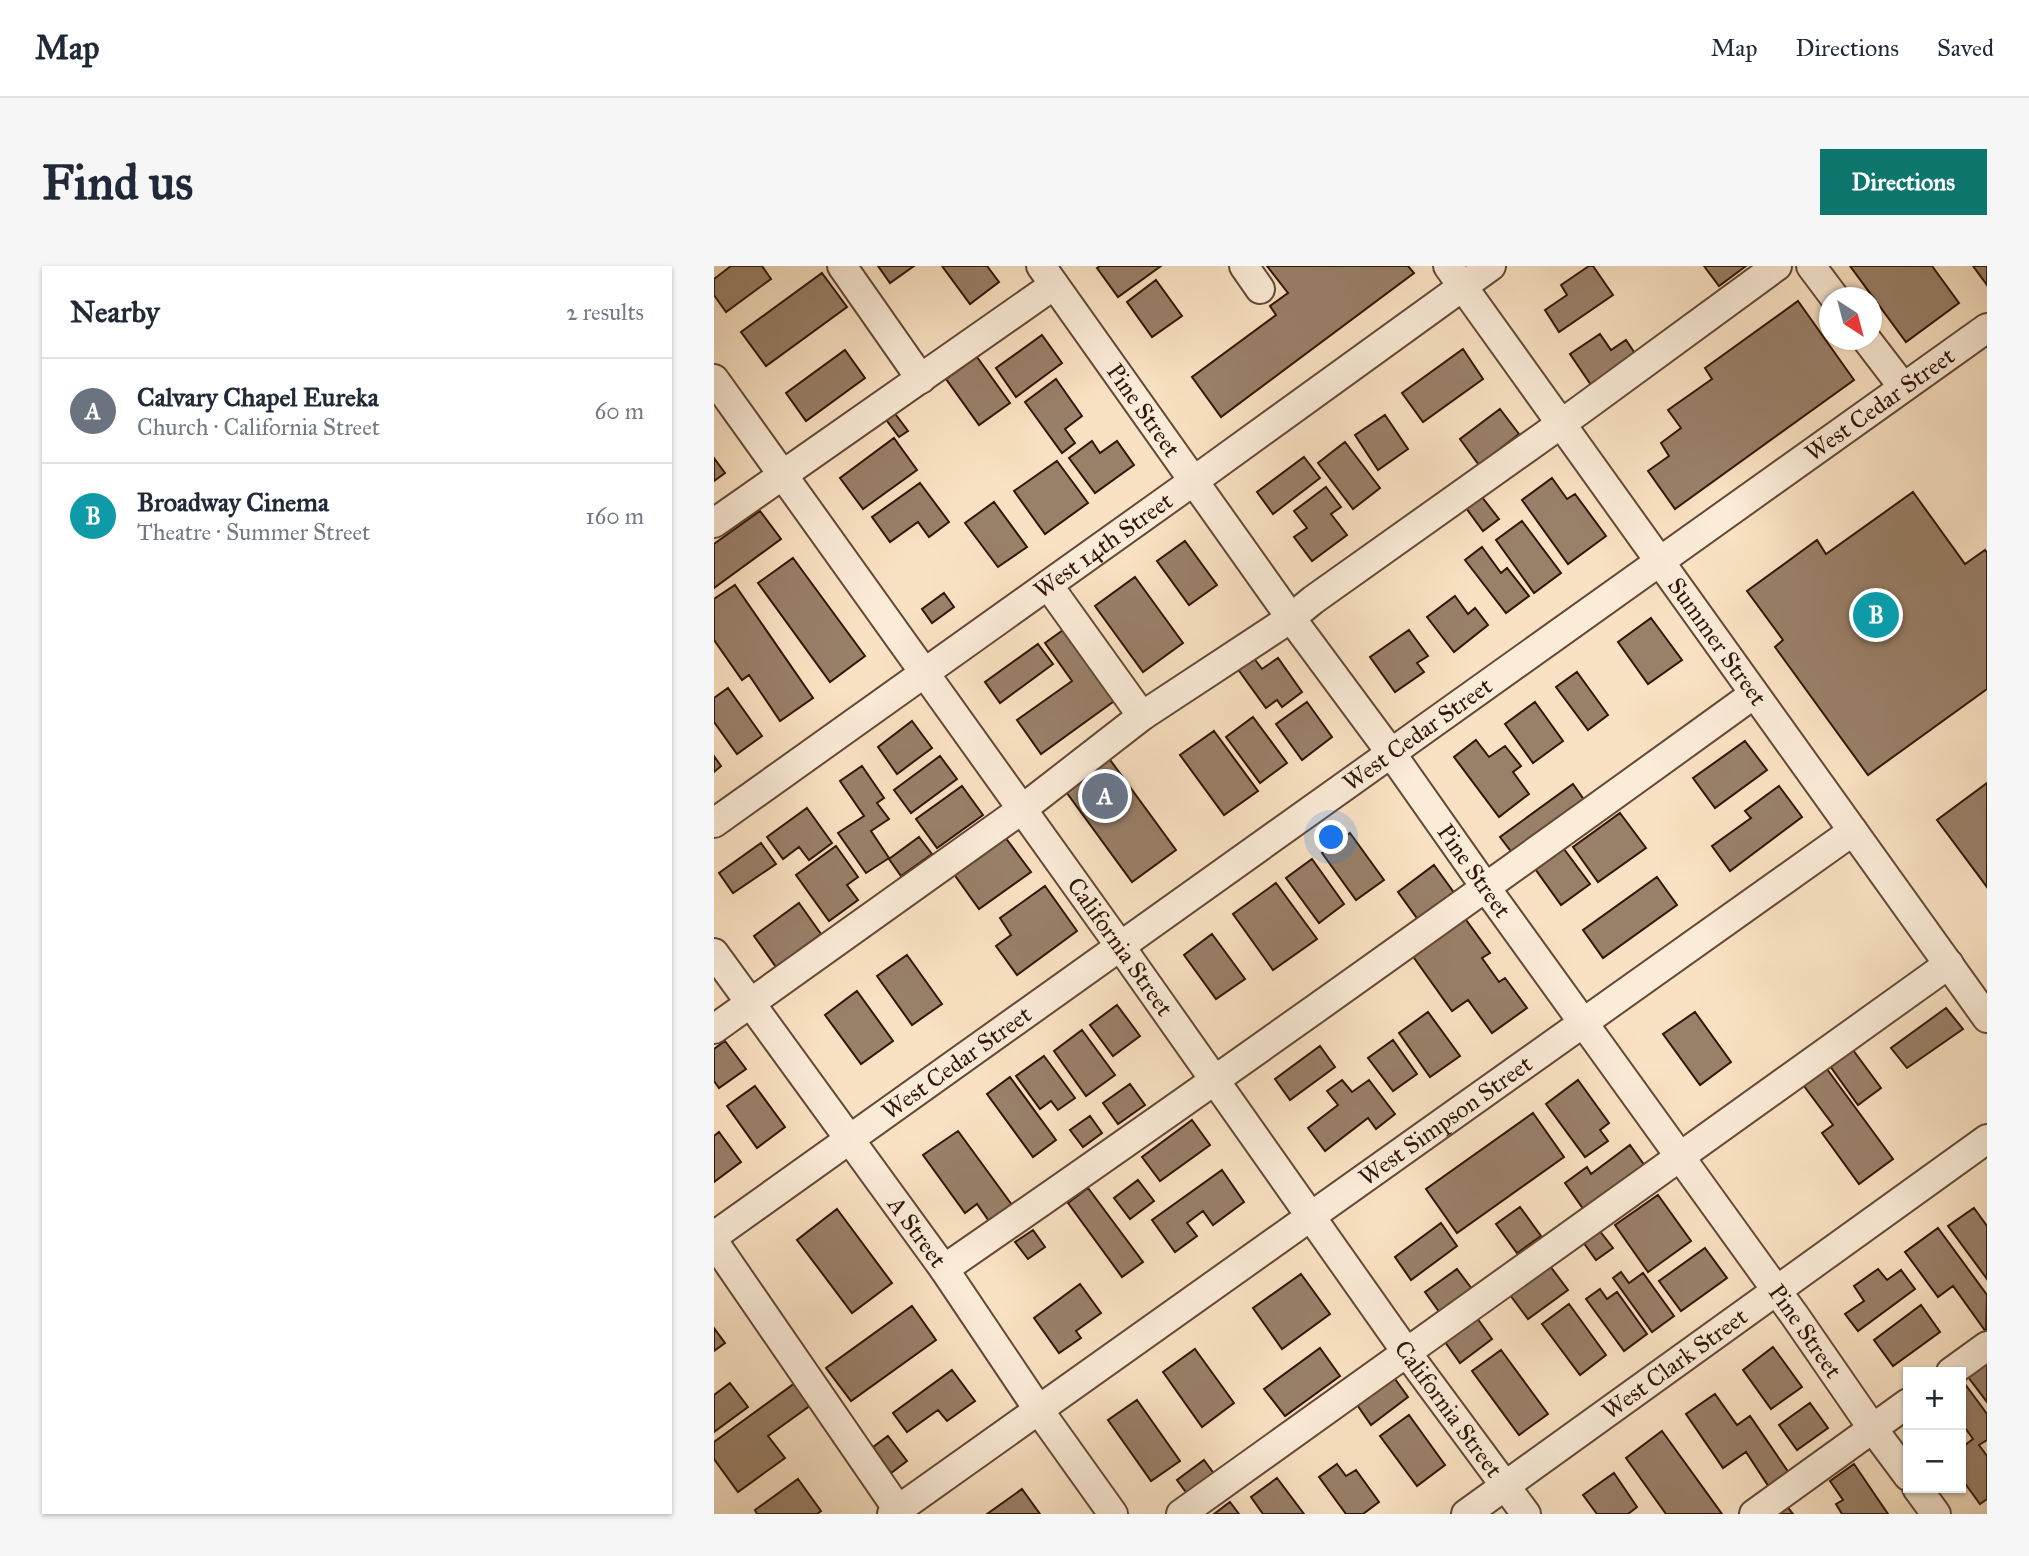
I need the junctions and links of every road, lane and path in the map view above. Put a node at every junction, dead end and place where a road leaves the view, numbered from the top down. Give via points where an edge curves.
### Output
1 (842, 266) edge
2 (1244, 266) edge
3 (1490, 266) edge
4 (1777, 266) edge
5 (1811, 266) edge
6 (1047, 276) edge
7 (1455, 276) edge
8 (1827, 287) edge
9 (1260, 289) dead end
10 (1987, 328) edge
11 (1875, 350) edge
12 (714, 379) edge
13 (921, 379) junction
14 (1903, 387) junction
15 (1560, 422) junction
16 (783, 475) junction
17 (1195, 480) junction
18 (714, 523) edge
19 (1660, 561) junction
20 (1048, 585) junction
21 (1291, 618) junction
22 (924, 674) junction
23 (1755, 694) junction
24 (1142, 716) junction
25 (1391, 753) junction
26 (1021, 810) junction
27 (714, 823) edge
28 (1853, 831) junction
29 (1486, 888) junction
30 (1121, 946) junction
31 (714, 953) edge
32 (1949, 964) junction
33 (750, 1003) junction
34 (1987, 1018) edge
35 (1584, 1023) junction
36 (714, 1029) edge
37 (1216, 1082) junction
38 (1987, 1139) edge
39 (849, 1140) junction
40 (1680, 1157) junction
41 (1311, 1217) junction
42 (714, 1236) edge
43 (714, 1242) edge
44 (944, 1269) junction
45 (1777, 1291) junction
46 (1987, 1346) edge
47 (1407, 1353) junction
48 (1958, 1367) edge
49 (1903, 1408) edge
50 (1038, 1409) junction
51 (1873, 1429) junction
52 (1903, 1469) edge
53 (1506, 1485) junction
54 (1921, 1493) edge
55 (897, 1513) edge
56 (1113, 1514) edge
57 (1181, 1514) edge
58 (1466, 1514) edge
59 (1526, 1514) edge
60 (1754, 1514) edge
61 (1937, 1514) edge

1 - 13 street
2 - 9 street
3 - 7 street, West 14th Street
4 - 15 street
5 - 8 street
6 - 13 street
6 - 17 street, Pine Street
7 - 15 street, Summer Street
7 - 17 street, West 14th Street
10 - 14 street, West Cedar Street
11 - 14 street
12 - 16 street, California Street
13 - 16 street
14 - 19 street, West Cedar Street
15 - 19 street, Summer Street
15 - 21 street
16 - 18 street
16 - 22 street, California Street
17 - 20 street, West 14th Street
17 - 21 street, Pine Street
19 - 23 street, Summer Street
19 - 25 street, West Cedar Street
20 - 22 street, West 14th Street
20 - 24 street
21 - 24 street
21 - 25 street, Pine Street
22 - 26 street, California Street
22 - 27 street, West 14th Street
23 - 28 street, Summer Street
23 - 29 street
24 - 26 street
25 - 29 street, Pine Street
25 - 30 street, West Cedar Street
26 - 30 street, California Street
26 - 33 street
28 - 32 street, Summer Street
28 - 35 street, West Simpson Street
29 - 35 street, Pine Street
29 - 37 street
30 - 37 street, California Street
30 - 39 street, West Cedar Street
31 - 33 street, A Street
32 - 34 street, Summer Street
32 - 40 street
33 - 36 street
33 - 39 street, A Street
35 - 40 street, Pine Street
35 - 41 street, West Simpson Street
37 - 41 street, California Street
37 - 44 street
38 - 45 street, West Clark Street
39 - 42 street, West Cedar Street
39 - 44 street, A Street
40 - 45 street, Pine Street
40 - 47 street
41 - 47 street, California Street
41 - 50 street, West Simpson Street
43 - 55 street
44 - 50 street, A Street
45 - 51 street, Pine Street
45 - 53 street, West Clark Street
46 - 48 street
47 - 53 street, California Street
47 - 57 street
49 - 51 street
50 - 55 street, West Simpson Street
50 - 56 street, A Street
51 - 52 street, Pine Street
51 - 60 street
53 - 58 street, West Clark Street
53 - 59 street, California Street
54 - 61 street

